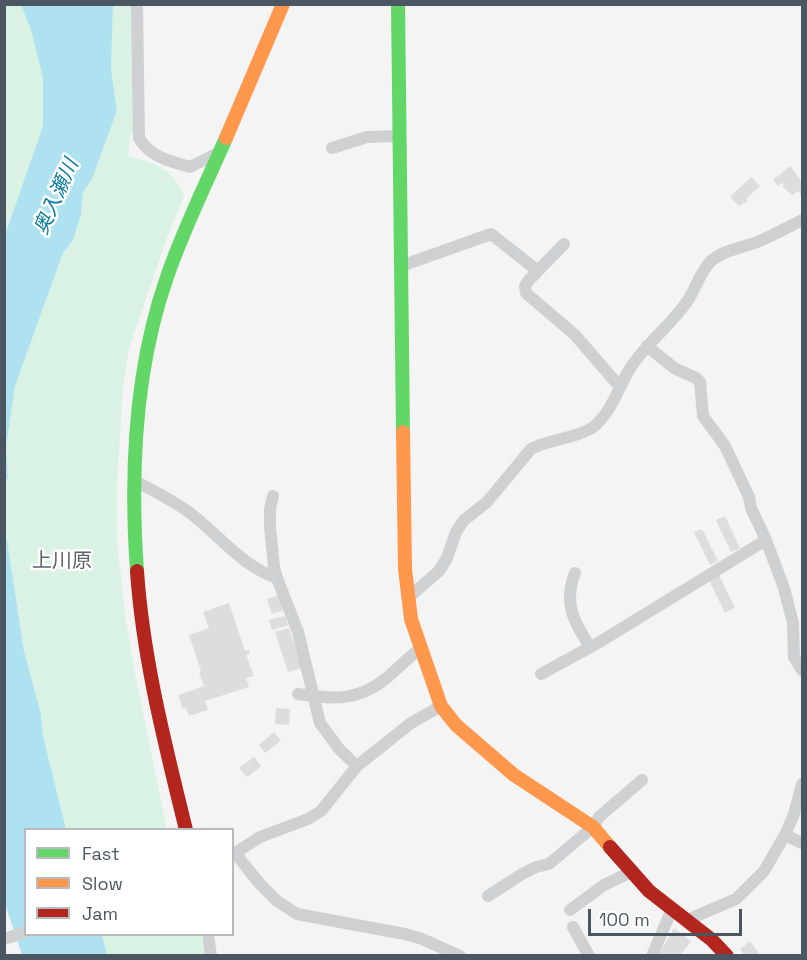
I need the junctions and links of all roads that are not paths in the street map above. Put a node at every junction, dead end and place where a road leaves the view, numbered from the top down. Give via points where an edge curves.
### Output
1 (137, 4) edge
2 (282, 4) edge
3 (398, 4) edge
4 (399, 136) junction
5 (332, 148) dead end
6 (218, 153) junction
7 (802, 220) edge
8 (564, 244) dead end
9 (401, 266) junction
10 (538, 271) junction
11 (647, 346) junction
12 (620, 387) junction
13 (135, 481) junction
14 (273, 496) dead end
15 (766, 540) junction
16 (575, 573) dead end
17 (277, 578) junction
18 (408, 598) junction
19 (590, 647) junction
20 (420, 649) junction
21 (802, 670) edge
22 (541, 674) dead end
23 (298, 694) dead end
24 (314, 696) junction
25 (441, 706) junction
26 (357, 766) junction
27 (642, 780) dead end
28 (802, 784) edge
29 (593, 827) junction
30 (186, 828) edge
31 (785, 835) junction
32 (802, 843) edge
33 (234, 854) edge
34 (631, 872) junction
35 (488, 896) dead end
36 (672, 909) junction
37 (570, 910) dead end
38 (687, 921) junction
39 (573, 927) dead end
40 (24, 933) edge
41 (207, 936) edge
42 (4, 939) edge
43 (211, 956) edge
44 (460, 956) edge
45 (589, 956) edge
46 (652, 956) edge
47 (727, 956) edge

1 - 6 street via 139,138 152,154 190,167
2 - 6 street
3 - 4 street
4 - 5 street via 367,137
4 - 9 street
6 - 13 street via 154,317 140,386
7 - 11 street via 711,261 690,298
8 - 10 street
9 - 10 street via 491,234
9 - 18 street
10 - 12 street via 525,286 526,293 575,335
11 - 12 street
11 - 15 street via 674,368 700,382 703,416 724,446
12 - 18 street via 602,418 591,428 531,448 487,502 464,520 439,571
13 - 17 street via 192,514 251,565
13 - 30 street via 140,614
14 - 17 street via 270,527
15 - 19 street
15 - 21 street via 791,610 794,657
16 - 19 street via 569,588 570,605
17 - 24 street via 298,633
18 - 20 street
19 - 22 street
20 - 24 street via 386,679 362,693 335,699
20 - 25 street
23 - 24 street
24 - 26 street via 320,723
25 - 26 street via 411,723
25 - 29 street via 456,725 514,775
26 - 33 street via 321,811 260,837
27 - 29 street via 599,817
28 - 31 street
29 - 34 street
29 - 35 street via 549,864 529,870
31 - 32 street
31 - 38 street via 764,871 746,891
33 - 44 street via 268,892 297,914 405,934
34 - 36 street
34 - 37 street via 604,885
36 - 38 street
36 - 46 street
38 - 47 street
39 - 45 street
40 - 42 street
41 - 43 street

